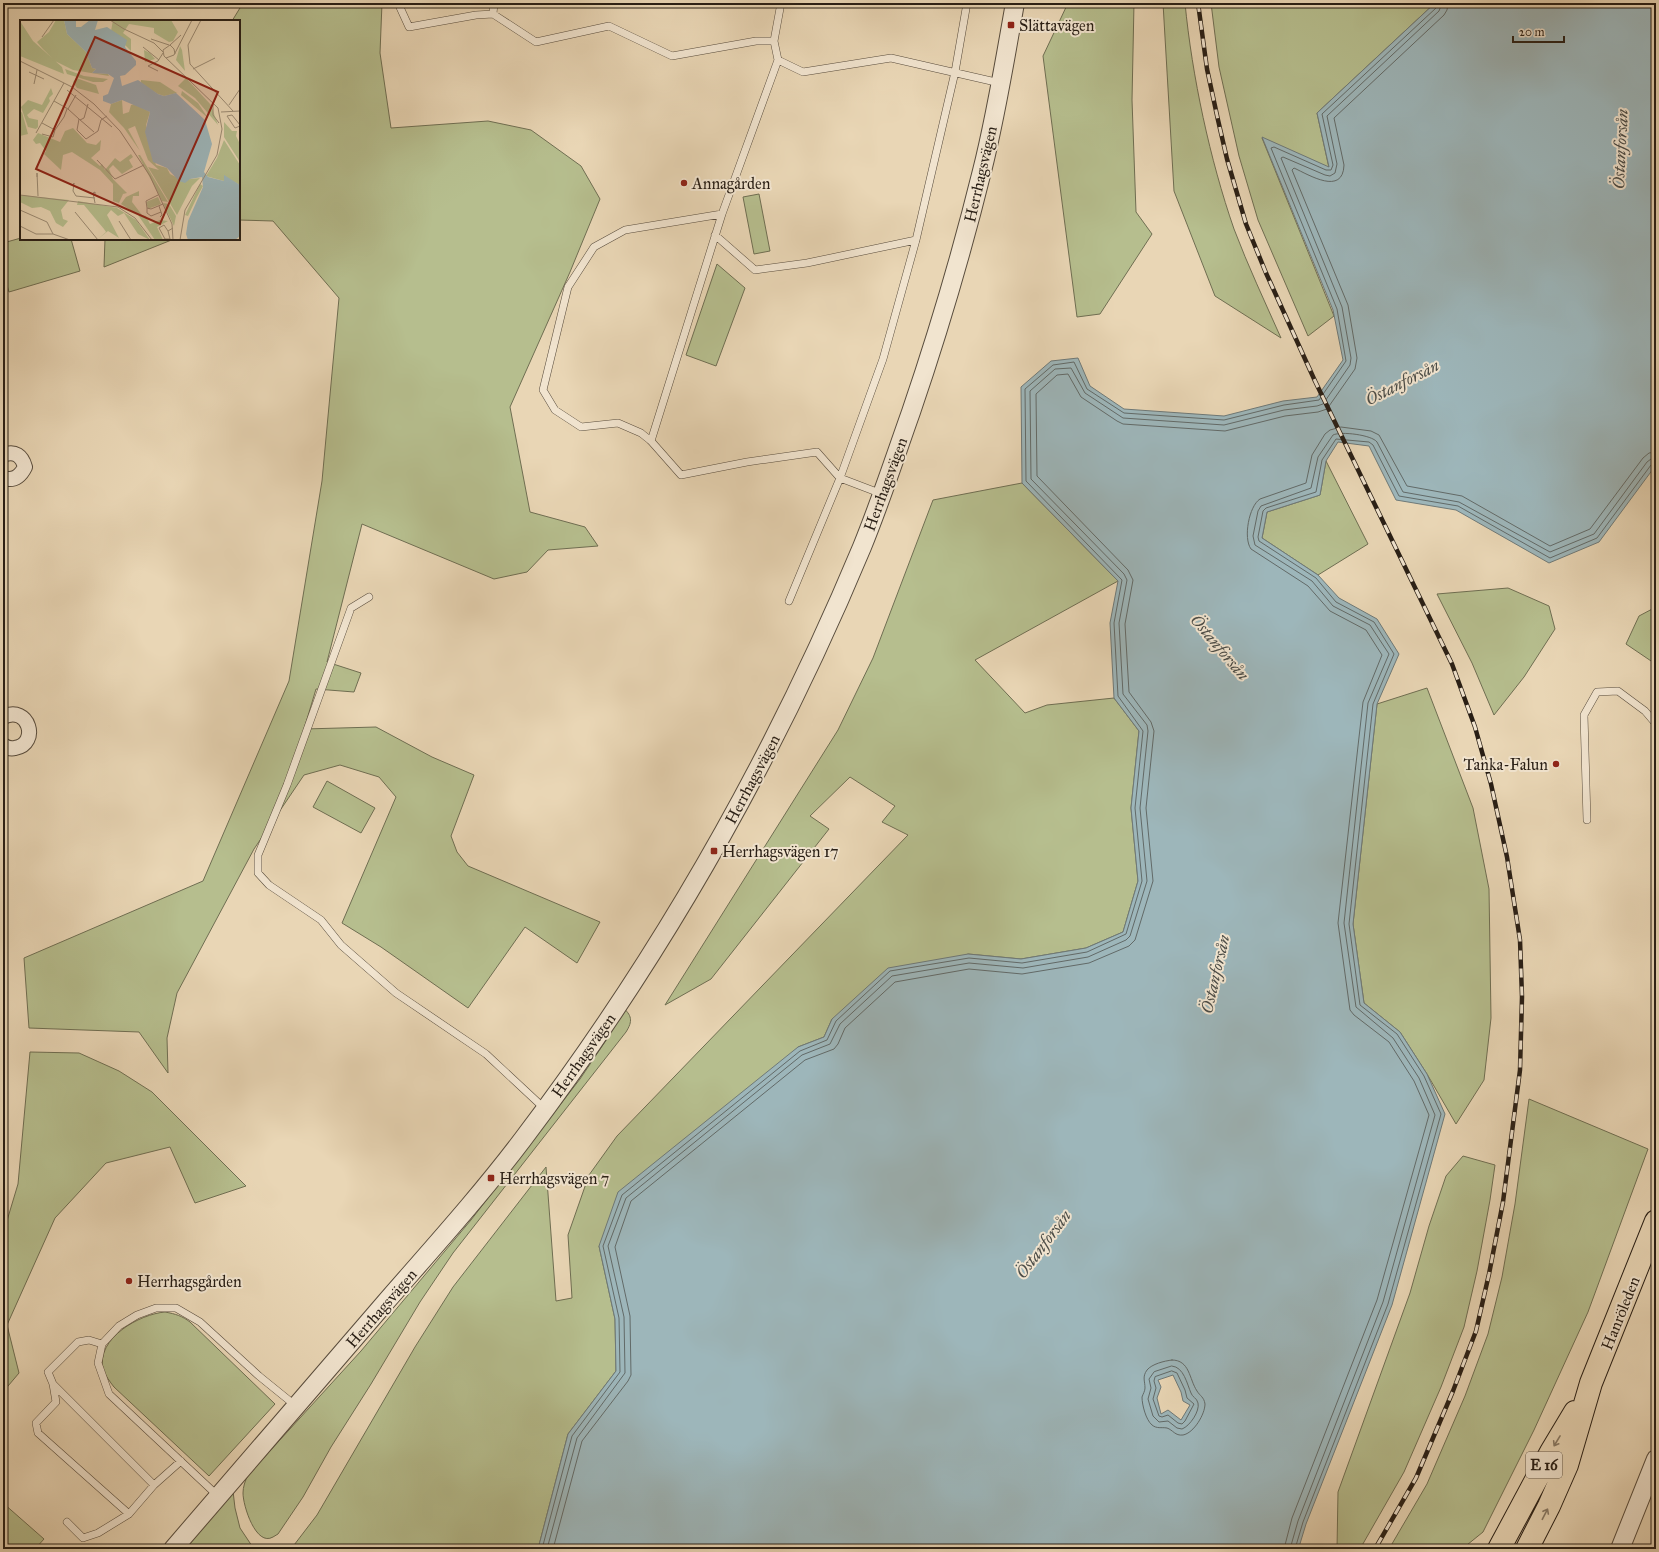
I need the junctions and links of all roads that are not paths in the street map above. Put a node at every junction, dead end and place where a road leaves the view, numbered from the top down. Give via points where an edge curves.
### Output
1 (398, 3) edge
2 (494, 3) edge
3 (781, 3) edge
4 (967, 3) edge
5 (1015, 3) edge
6 (493, 14) junction
7 (774, 42) junction
8 (778, 60) junction
9 (955, 72) junction
10 (1000, 83) junction
11 (722, 214) junction
12 (715, 235) junction
13 (916, 240) junction
14 (651, 441) junction
15 (3, 455) edge
16 (3, 478) edge
17 (840, 478) junction
18 (882, 494) junction
19 (369, 597) dead end
20 (789, 601) dead end
21 (3, 717) edge
22 (1656, 724) edge
23 (3, 745) edge
24 (1587, 820) dead end
25 (545, 1109) junction
26 (1656, 1221) edge
27 (102, 1344) junction
28 (1592, 1383) junction
29 (53, 1384) junction
30 (296, 1406) junction
31 (1656, 1458) edge
32 (182, 1461) junction
33 (154, 1485) junction
34 (218, 1496) junction
35 (129, 1514) junction
36 (67, 1522) dead end
37 (173, 1549) edge
38 (1499, 1549) edge
39 (1527, 1549) edge
40 (1620, 1549) edge

1 - 6 lane via 409,27
2 - 6 lane
3 - 7 lane
4 - 9 lane
5 - 10 street, Herrhagsvägen
6 - 7 lane via 536,42 609,26 672,56 756,41
7 - 8 lane
8 - 9 lane via 803,72 892,58
8 - 11 lane
9 - 10 lane
9 - 13 lane
10 - 18 street, Herrhagsvägen via 983,168 947,302
11 - 12 lane
11 - 14 lane via 625,230 594,247 568,287 543,390 556,410 581,427 618,423 641,433
12 - 13 lane via 755,270 807,264
12 - 14 lane
13 - 17 lane via 883,359
14 - 17 lane via 681,474 817,452
15 - 16 street via 14,453 23,460 25,467 14,479
17 - 18 lane
17 - 20 lane
18 - 25 street, Herrhagsvägen via 863,545 824,633 785,715 714,851 665,934
19 - 25 lane via 351,608 287,785 258,856 258,873 269,885 320,920 341,945 396,993 486,1054
21 - 23 street via 15,714 22,717 29,729 28,736 20,747
22 - 24 lane via 1645,710 1618,691 1597,692 1584,715
25 - 30 street, Herrhagsvägen via 450,1228
26 - 28 highway, Hanröleden / E 16
27 - 29 lane via 89,1340 78,1342 48,1372
27 - 30 lane via 119,1326 137,1315 156,1308 176,1308 200,1322
27 - 32 lane via 98,1363 109,1394
28 -> 38 highway, Hanröleden / E 16 via 1551,1452
39 -> 28 highway, Hanröleden / E 16 via 1567,1465
29 - 33 lane
29 - 35 lane via 56,1402 36,1423 38,1433
30 - 34 street, Herrhagsvägen
31 - 40 street
32 - 33 lane
32 - 34 lane
33 - 35 lane
34 - 37 street, Herrhagsvägen
35 - 36 lane via 98,1533 83,1538

